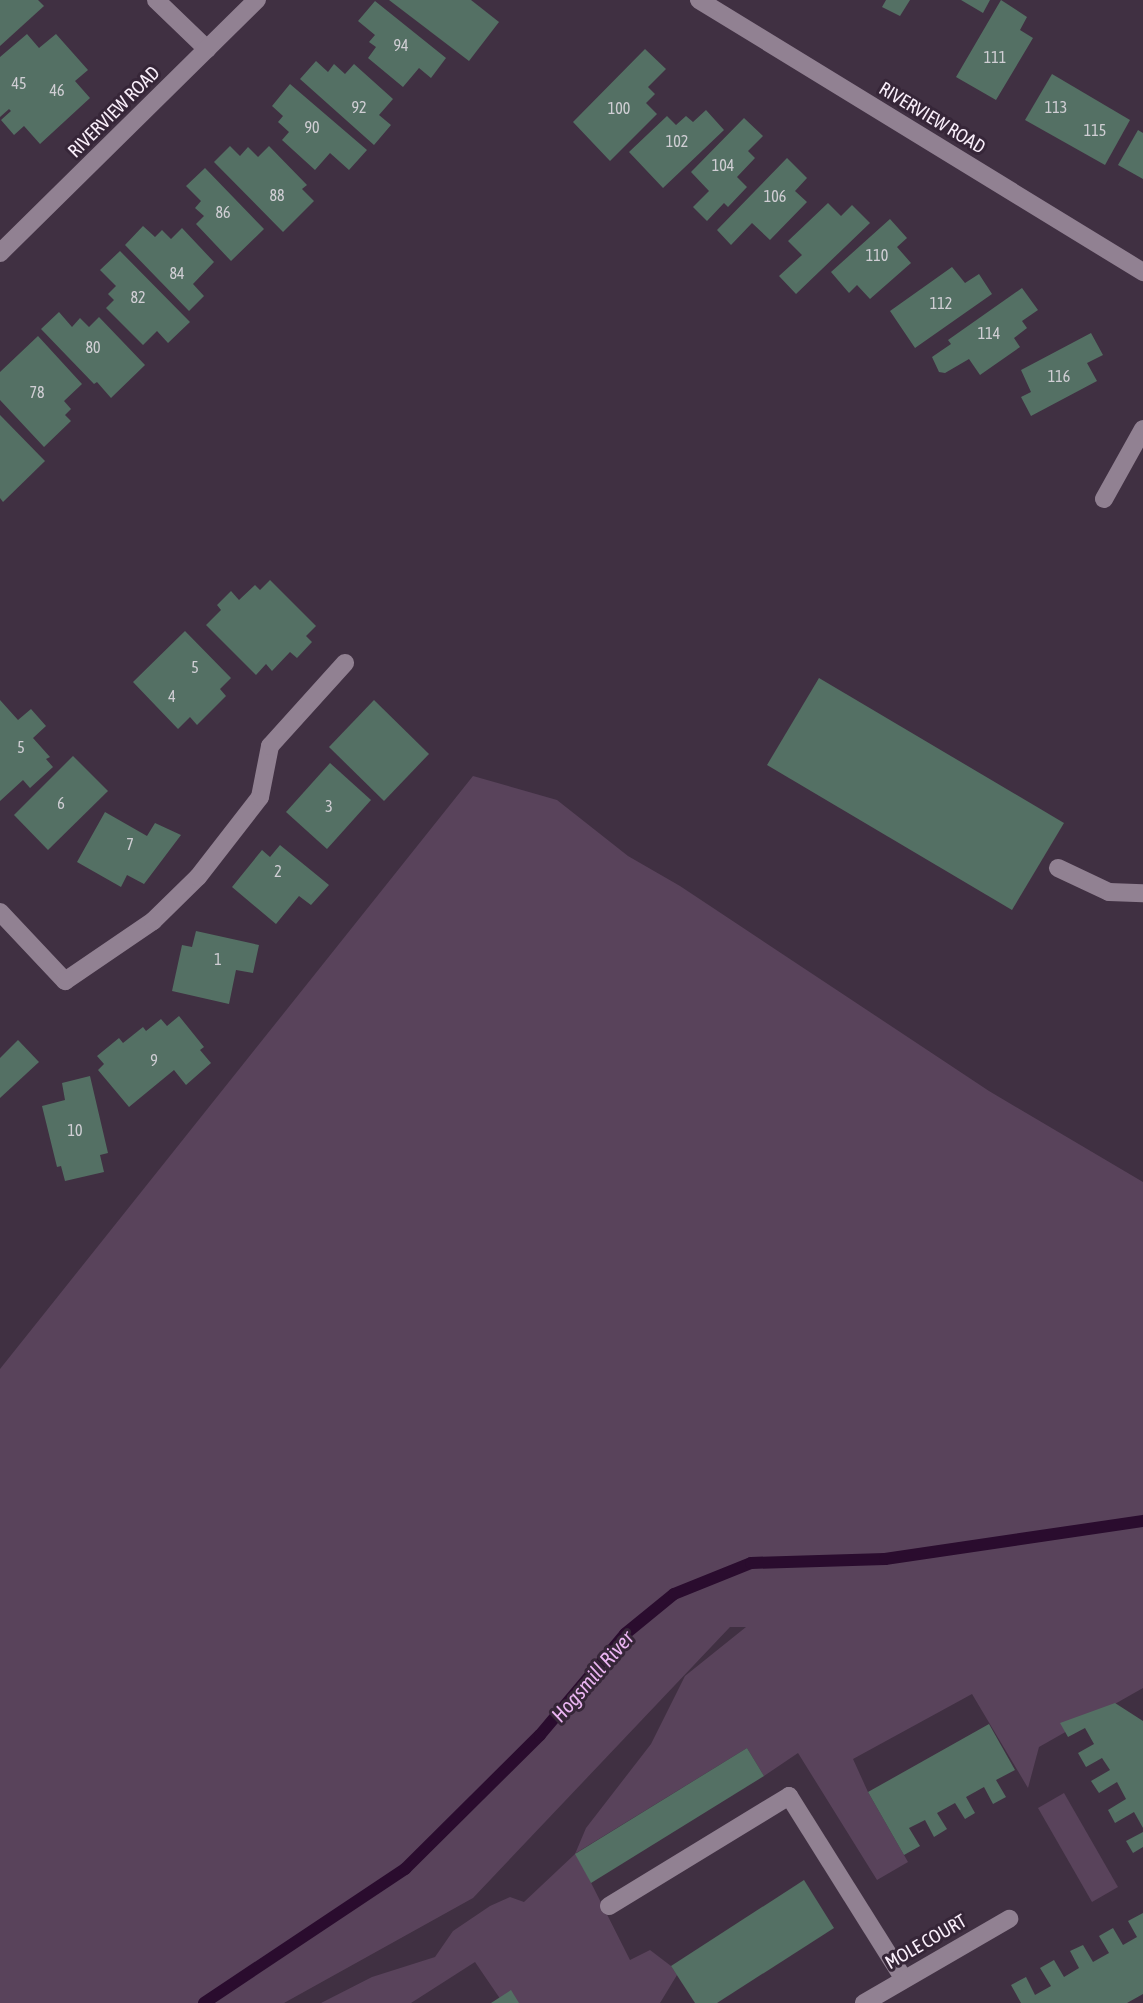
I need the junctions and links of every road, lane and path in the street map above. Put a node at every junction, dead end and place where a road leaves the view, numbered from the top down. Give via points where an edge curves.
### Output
1 (156, 0) edge
2 (257, 0) edge
3 (699, 0) edge
4 (207, 50) junction
5 (0, 253) edge
6 (1143, 272) edge
7 (1143, 429) edge
8 (1104, 499) dead end
9 (345, 663) dead end
10 (1058, 868) dead end
11 (1143, 893) edge
12 (0, 912) edge
13 (609, 1906) dead end
14 (1009, 1919) dead end
15 (903, 1978) junction
16 (864, 2003) edge

1 - 4 street
2 - 4 street, RIVERVIEW ROAD
3 - 6 street, RIVERVIEW ROAD
4 - 5 street, RIVERVIEW ROAD
7 - 8 street
9 - 12 street via 270,746 260,797 198,877 153,921 65,981
10 - 11 street via 1109,892
13 - 15 street via 789,1797
14 - 15 street, MOLE COURT
15 - 16 street, MOLE COURT

